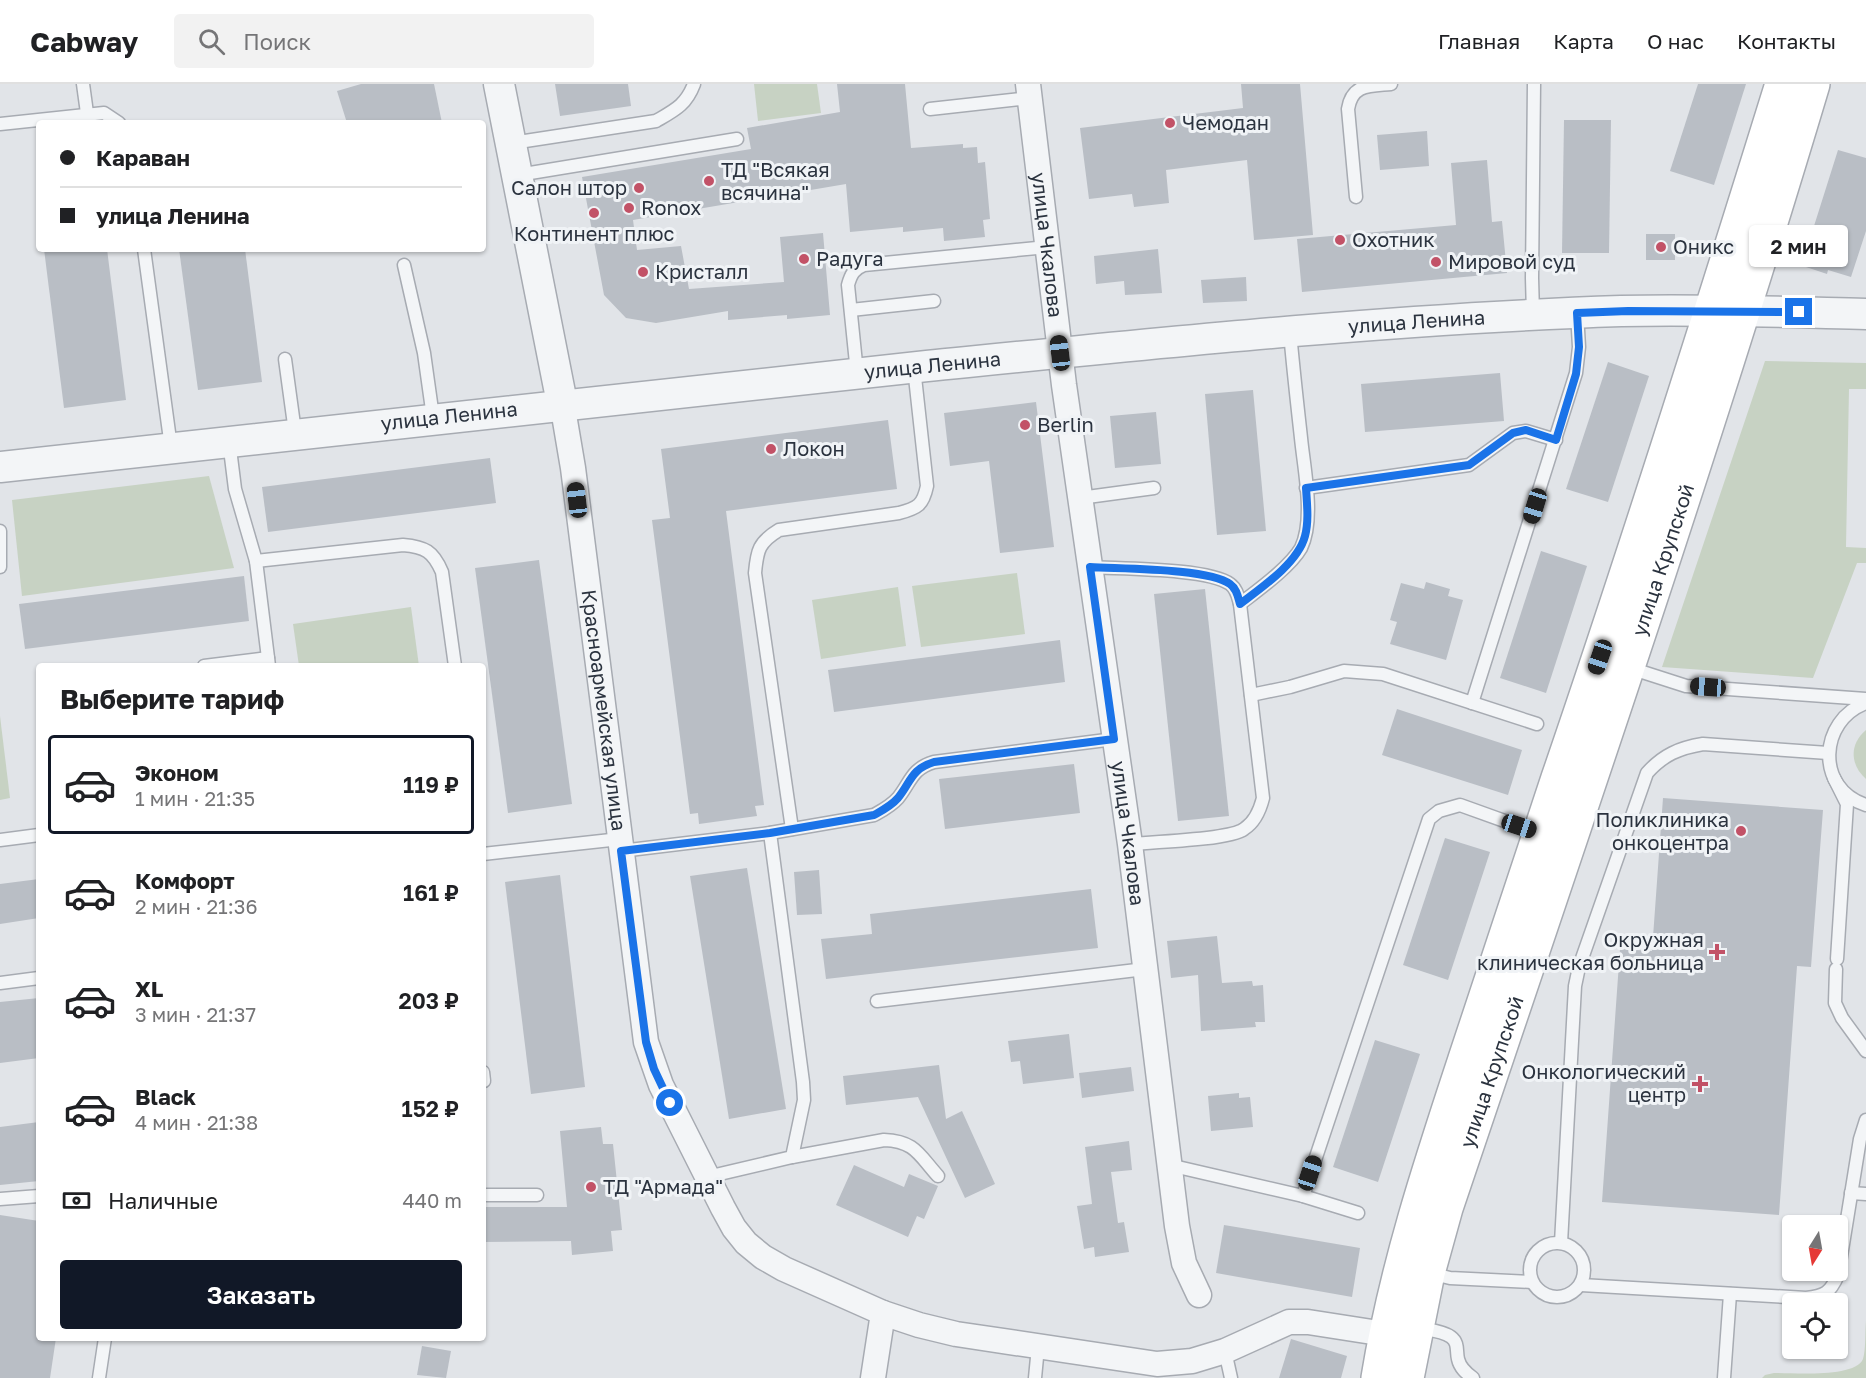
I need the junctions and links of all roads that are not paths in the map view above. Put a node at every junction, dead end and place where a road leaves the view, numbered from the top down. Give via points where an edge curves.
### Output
1 (83, 84) edge
2 (499, 84) edge
3 (694, 84) edge
4 (1391, 84) edge
5 (1534, 84) edge
6 (1782, 84) edge
7 (1813, 84) edge
8 (1029, 91) edge
9 (930, 109) dead end
10 (87, 114) junction
11 (114, 120) edge
12 (0, 124) edge
13 (736, 139) dead end
14 (512, 143) junction
15 (518, 175) junction
16 (1356, 197) dead end
17 (1047, 247) junction
18 (144, 252) edge
19 (404, 266) dead end
20 (934, 301) dead end
21 (850, 310) junction
22 (1712, 311) junction
23 (1744, 312) junction
24 (1577, 313) junction
25 (1533, 315) junction
26 (1866, 315) edge
27 (1290, 332) junction
28 (1060, 353) junction
29 (285, 359) dead end
30 (914, 368) junction
31 (857, 373) junction
32 (562, 403) junction
33 (433, 418) junction
34 (295, 433) junction
35 (1556, 440) junction
36 (229, 441) junction
37 (171, 447) junction
38 (0, 467) edge
39 (1154, 488) dead end
40 (1306, 488) junction
41 (1080, 498) junction
42 (0, 531) edge
43 (256, 561) junction
44 (0, 567) edge
45 (1090, 567) junction
46 (1240, 604) junction
47 (269, 662) edge
48 (253, 663) edge
49 (455, 663) edge
50 (1629, 668) junction
51 (1251, 695) junction
52 (1866, 701) edge
53 (1472, 703) junction
54 (1537, 724) dead end
55 (1114, 739) junction
56 (1828, 753) junction
57 (1834, 778) junction
58 (1847, 804) junction
59 (1866, 805) edge
60 (792, 829) junction
61 (770, 833) junction
62 (1539, 833) junction
63 (36, 835) edge
64 (0, 840) edge
65 (1130, 844) junction
66 (620, 845) junction
67 (486, 854) edge
68 (1145, 969) junction
69 (36, 978) edge
70 (0, 983) edge
71 (877, 1001) dead end
72 (1866, 1051) edge
73 (1866, 1120) edge
74 (792, 1156) junction
75 (1169, 1165) junction
76 (938, 1176) dead end
77 (707, 1177) junction
78 (1851, 1193) junction
79 (1866, 1194) edge
80 (486, 1195) edge
81 (537, 1195) dead end
82 (36, 1196) edge
83 (1303, 1196) junction
84 (0, 1199) edge
85 (1358, 1213) dead end
86 (1561, 1243) junction
87 (1414, 1269) junction
88 (1532, 1282) junction
89 (1581, 1285) junction
90 (1730, 1294) junction
91 (1199, 1295) dead end
92 (883, 1313) junction
93 (1405, 1334) junction
94 (105, 1341) edge
95 (1038, 1347) junction
96 (1226, 1351) junction
97 (99, 1378) edge
98 (873, 1378) edge
99 (1035, 1378) edge
100 (1231, 1378) edge
101 (1378, 1378) edge
102 (1407, 1378) edge
103 (1473, 1378) edge
104 (1724, 1378) edge

1 - 10 lane
2 - 14 street, Красноармейская улица
3 - 14 lane via 677,110 656,121
4 - 16 lane via 1368,86 1350,98
5 - 25 lane
6 - 22 main road, улица Крупской
7 - 23 main road, улица Крупской
8 - 9 lane
8 - 17 street, улица Чкалова
10 - 11 lane via 104,113
10 - 12 lane
13 - 15 lane
14 - 15 street, Красноармейская улица
15 - 32 street, Красноармейская улица
17 - 21 lane via 864,265 850,276
17 - 28 street, улица Чкалова
18 - 37 lane
19 - 33 lane via 424,353
20 - 21 lane
21 - 31 lane
22 - 23 street, улица Ленина
22 - 24 street, улица Ленина
22 - 62 main road, улица Крупской
23 - 26 street, улица Ленина
23 - 50 main road, улица Крупской
24 - 25 street, улица Ленина
24 - 35 lane via 1576,374
25 - 27 street, улица Ленина
27 - 28 street, улица Ленина
27 - 40 lane
28 - 30 street, улица Ленина
28 - 41 street, улица Чкалова
29 - 34 lane
30 - 31 street, улица Ленина
30 - 60 lane via 927,486 915,509 778,530 763,540 757,555 755,573
31 - 32 street, улица Ленина
32 - 33 street, улица Ленина
32 - 66 street, Красноармейская улица
33 - 34 street, улица Ленина
34 - 36 street, улица Ленина
35 - 40 lane via 1526,430 1513,433 1469,465
35 - 53 lane
36 - 37 street, улица Ленина
36 - 43 lane via 235,489
37 - 38 street, улица Ленина
39 - 41 lane
40 - 46 lane via 1306,535 1300,550 1274,578
41 - 45 street, улица Чкалова
42 - 44 lane
43 - 47 lane
43 - 49 lane via 403,545 427,550 442,572
45 - 46 lane via 1185,572 1216,578 1230,584
45 - 55 street, улица Чкалова
46 - 51 lane
47 - 48 lane
50 - 52 lane via 1686,686
50 - 87 main road, улица Крупской via 1446,1208
51 - 53 lane via 1344,671 1383,674
51 - 65 lane via 1263,798 1259,813 1244,830 1225,836
52 - 56 lane via 1845,714 1836,726
53 - 54 lane
55 - 60 lane via 934,762 922,766 898,798 874,815
55 - 65 street, улица Чкалова
56 - 57 lane
56 - 86 lane via 1702,744 1669,754 1647,772 1575,986
57 - 58 lane
57 - 59 lane via 1850,797
58 - 59 lane
58 - 72 lane via 1835,1003
60 - 61 lane
61 - 66 lane
61 - 74 lane via 803,1082 804,1100
62 - 83 lane via 1460,806 1439,811 1429,819
62 - 87 main road, улица Крупской via 1419,1200
63 - 64 lane
65 - 68 street, улица Чкалова
66 - 67 lane
66 - 77 street, Красноармейская улица via 646,1042 661,1085
68 - 71 lane
68 - 75 street, улица Чкалова
69 - 70 lane
73 - 78 lane
74 - 76 lane via 899,1140 911,1145
74 - 77 lane
75 - 83 lane
75 - 91 street, улица Чкалова via 1184,1263
77 - 92 street, Красноармейская улица via 734,1228 763,1257
78 - 79 lane
78 - 90 lane via 1838,1275 1832,1288 1820,1296 1806,1298
80 - 81 lane
82 - 84 lane
83 - 85 lane
86 - 88 lane via 1548,1245 1533,1257
86 - 89 lane via 1581,1256
87 - 88 lane via 1456,1278
87 - 93 main road, улица Крупской
88 - 89 lane via 1544,1295 1556,1298 1567,1296
89 - 90 lane
90 - 104 lane
92 - 95 street, Красноармейская улица via 947,1332
92 - 98 street
93 - 96 street, Красноармейская улица via 1289,1322
93 - 101 main road, улица Крупской
93 - 102 main road, улица Крупской
93 - 103 lane via 1448,1335 1457,1344 1458,1361
94 - 97 lane
95 - 96 street, Красноармейская улица via 1157,1364 1192,1361
95 - 99 lane
96 - 100 lane

